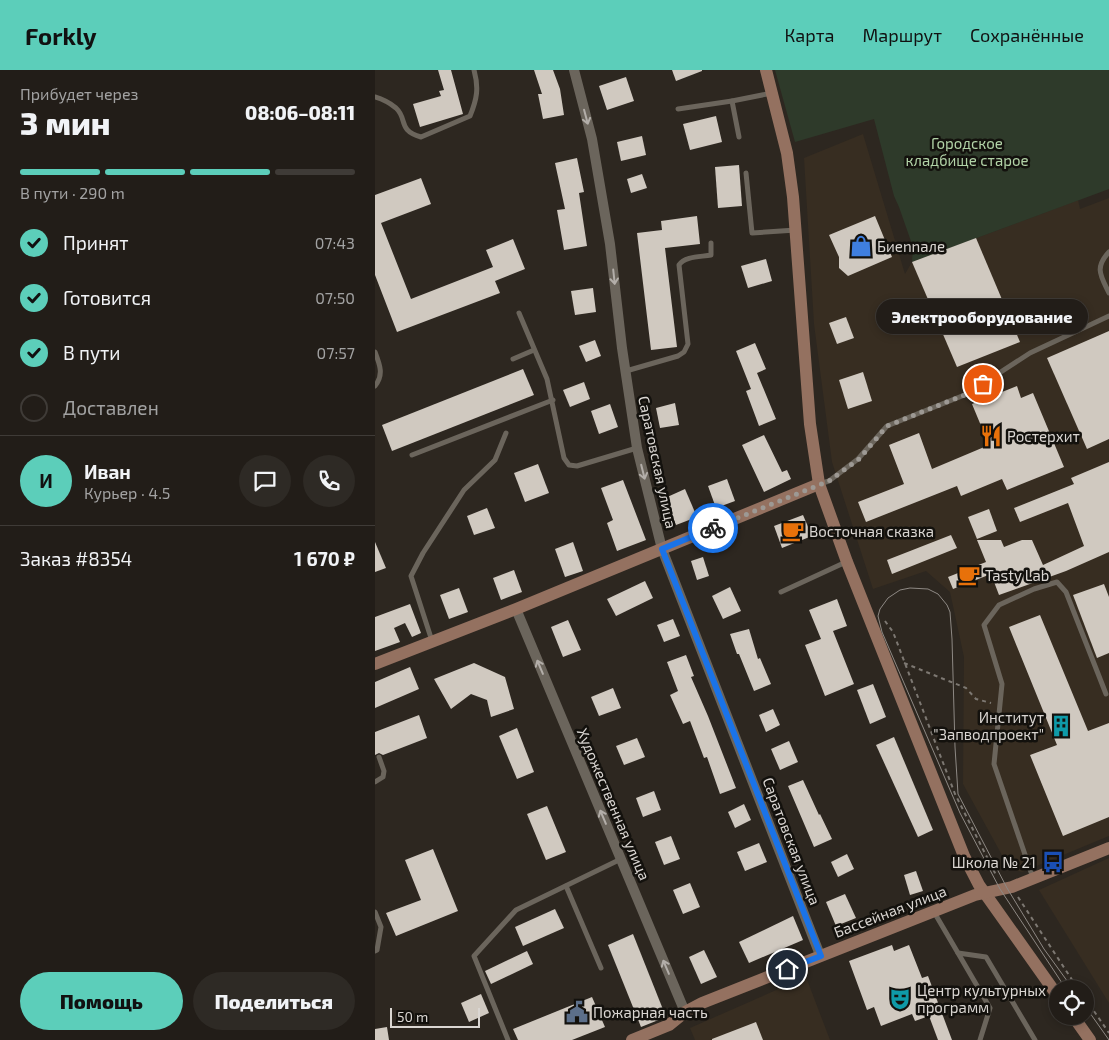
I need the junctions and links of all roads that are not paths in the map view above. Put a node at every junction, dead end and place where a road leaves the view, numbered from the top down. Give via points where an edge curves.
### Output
1 (474, 70) edge
2 (574, 70) edge
3 (766, 70) edge
4 (773, 93) junction
5 (375, 97) edge
6 (732, 102) junction
7 (678, 109) dead end
8 (739, 137) dead end
9 (746, 173) dead end
10 (796, 230) junction
11 (711, 243) dead end
12 (1109, 252) edge
13 (1109, 293) edge
14 (519, 313) dead end
15 (1109, 316) edge
16 (534, 350) junction
17 (375, 352) edge
18 (513, 359) dead end
19 (625, 371) junction
20 (375, 386) edge
21 (553, 400) junction
22 (507, 433) dead end
23 (637, 448) junction
24 (412, 455) dead end
25 (819, 484) junction
26 (662, 549) junction
27 (847, 562) junction
28 (781, 592) dead end
29 (516, 609) junction
30 (433, 642) junction
31 (375, 664) edge
32 (1106, 694) dead end
33 (379, 757) dead end
34 (375, 782) edge
35 (1109, 848) edge
36 (621, 859) junction
37 (1034, 878) junction
38 (566, 886) junction
39 (985, 893) junction
40 (375, 912) edge
41 (933, 912) junction
42 (375, 951) edge
43 (958, 953) junction
44 (821, 956) junction
45 (601, 968) dead end
46 (1049, 984) edge
47 (685, 1012) junction
48 (1079, 1025) edge
49 (641, 1038) edge
50 (508, 1040) edge
51 (980, 1040) edge
52 (1035, 1040) edge
53 (1090, 1040) edge

1 - 5 lane via 476,100 470,116 421,137 405,128 398,109
2 -> 19 street, Саратовская улица via 592,139 610,244
3 - 4 main road
4 - 6 lane
4 - 10 main road via 787,153
6 - 7 lane
6 - 8 lane
9 - 10 lane via 752,232
10 - 25 main road via 811,424
11 - 19 lane via 711,255 681,261 679,265 688,344 683,352
12 - 13 lane via 1101,260 1100,272
14 - 16 lane
15 - 25 lane via 1031,354 967,394 887,426 859,459 829,481
16 - 18 lane
16 - 21 lane
17 - 20 lane via 381,368
19 - 23 street, Саратовская улица
21 - 23 lane via 564,458 569,465 577,466
21 - 24 lane
22 - 30 lane via 495,460 464,490 411,576
23 -> 26 street, Саратовская улица
25 - 26 main road
25 - 27 main road
26 - 29 main road
26 - 44 street, Саратовская улица
27 - 28 lane
27 - 39 main road via 964,856
29 - 30 main road
36 -> 29 street, Художественная улица
30 - 31 main road
32 - 37 lane via 1066,592 1057,582 999,605 984,624 1002,684 995,764
33 - 34 lane via 384,771 383,777
35 - 37 main road, Бассейная улица
36 - 38 lane
47 -> 36 street, Художественная улица
37 - 39 main road, Бассейная улица
38 - 45 lane
38 - 50 lane via 516,910 474,956
39 - 41 main road, Бассейная улица
39 - 46 main road
40 - 42 lane via 381,927
41 - 43 lane
41 - 44 main road, Бассейная улица
43 - 51 lane via 990,1008
43 - 52 lane via 985,957
44 - 47 main road, Бассейная улица
47 - 49 main road, Бассейная улица via 669,1025
48 - 53 main road

